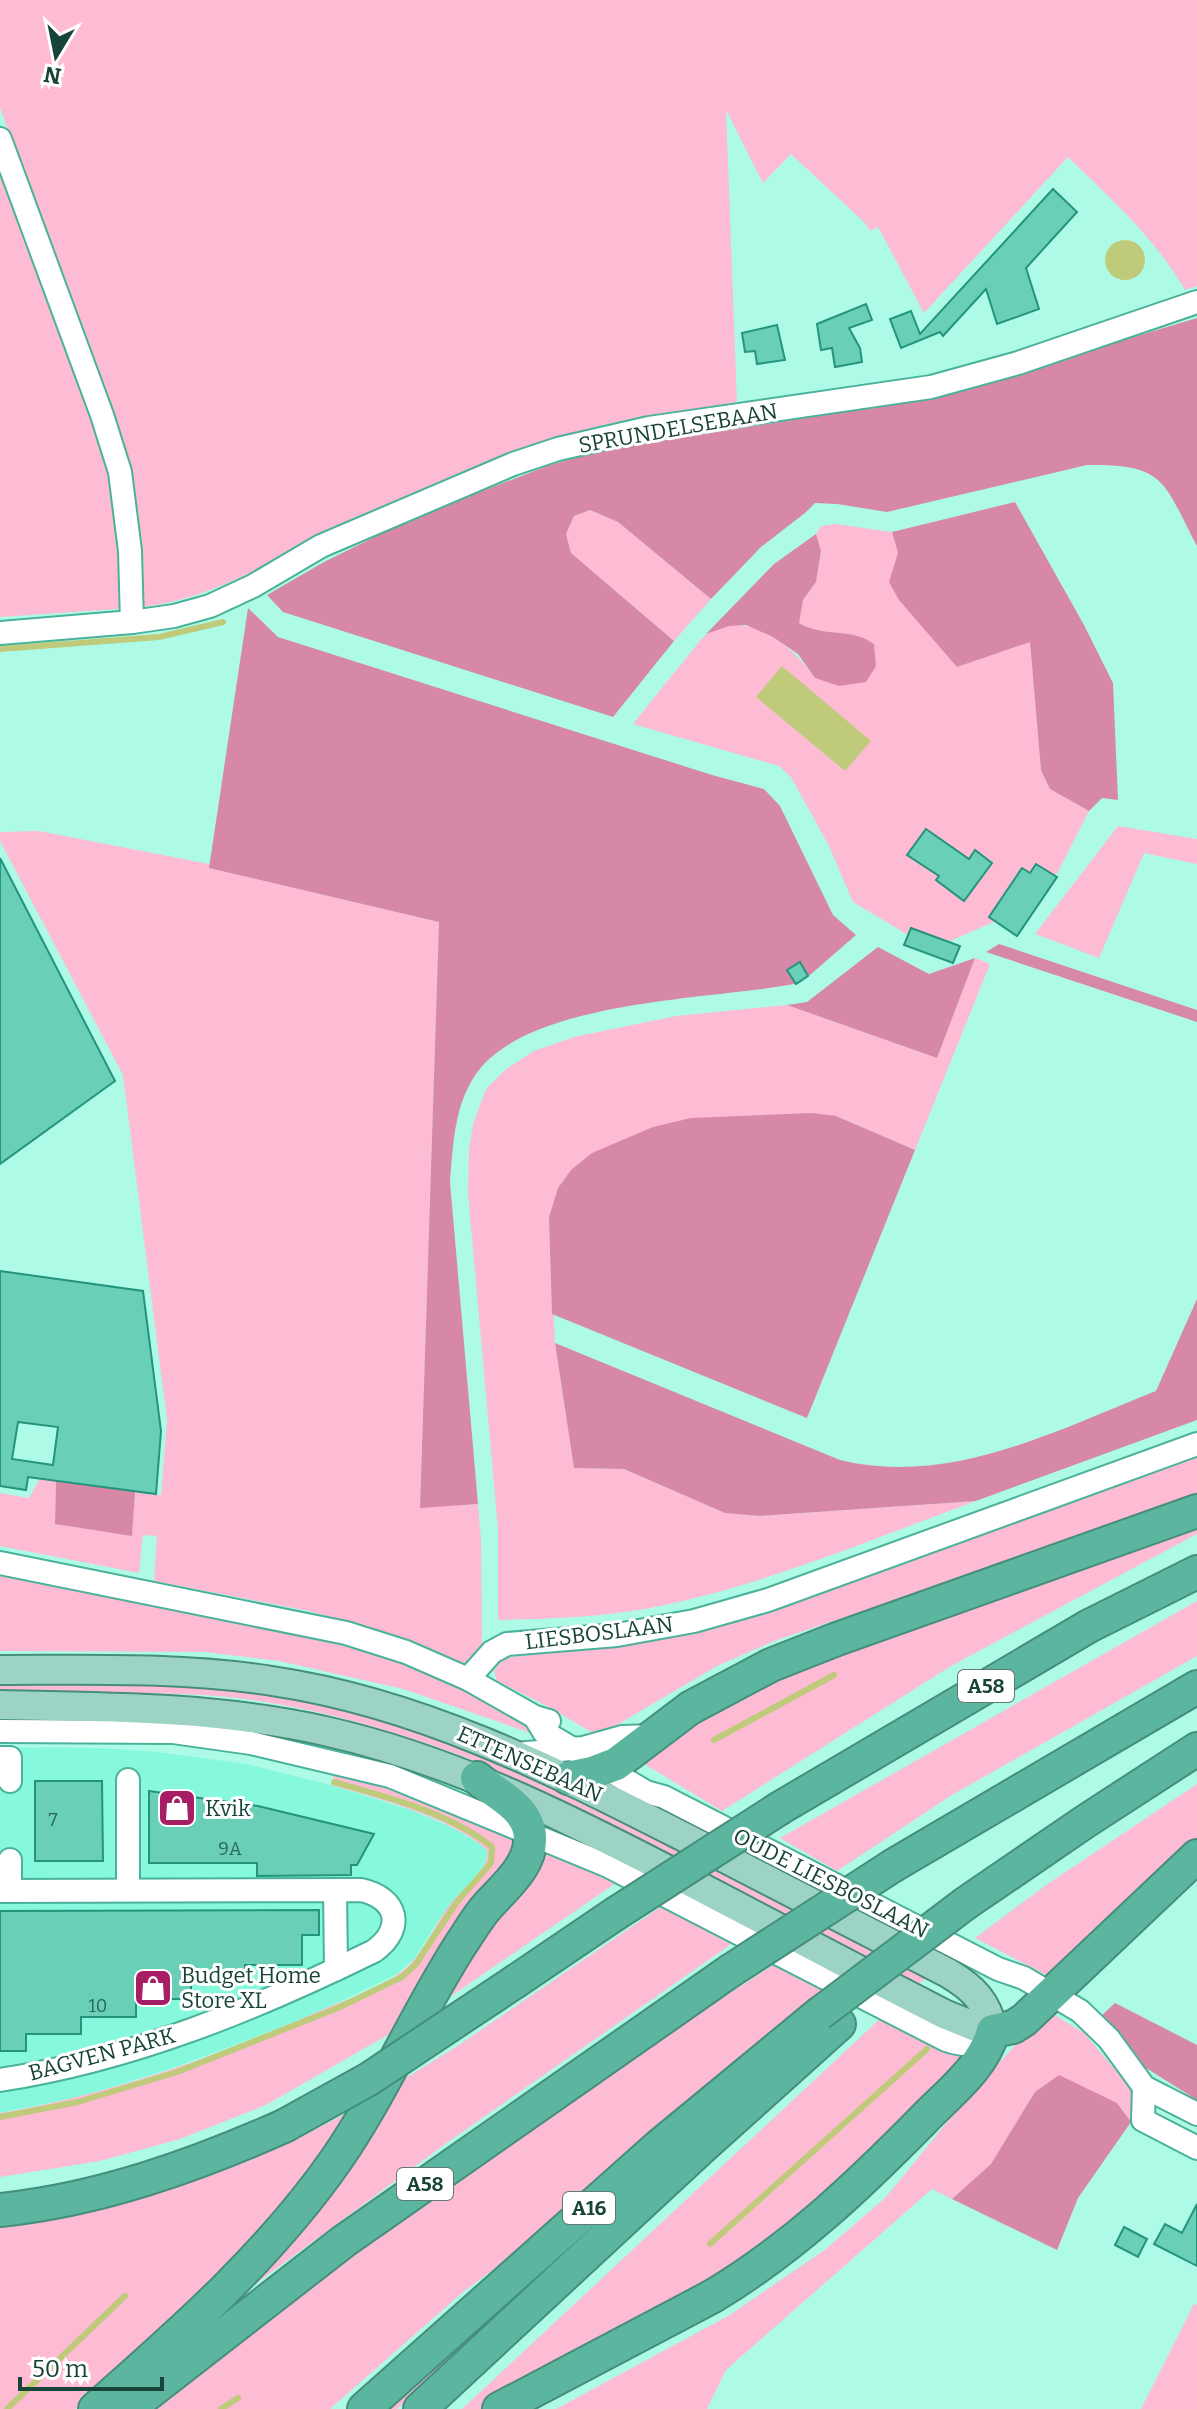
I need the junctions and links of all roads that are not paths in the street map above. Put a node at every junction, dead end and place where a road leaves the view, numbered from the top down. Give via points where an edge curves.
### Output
1 (0, 139) edge
2 (1197, 302) edge
3 (132, 622) junction
4 (0, 633) edge
5 (1197, 1444) edge
6 (1197, 1511) edge
7 (0, 1563) edge
8 (1197, 1572) edge
9 (0, 1670) edge
10 (468, 1679) junction
11 (1197, 1687) edge
12 (0, 1705) edge
13 (0, 1731) edge
14 (1197, 1749) edge
15 (0, 1758) edge
16 (591, 1761) junction
17 (1197, 1762) edge
18 (477, 1778) junction
19 (128, 1780) dead end
20 (10, 1781) dead end
21 (530, 1833) junction
22 (1197, 1856) edge
23 (10, 1860) dead end
24 (128, 1890) junction
25 (335, 1890) junction
26 (5, 1891) edge
27 (973, 1907) junction
28 (336, 1969) junction
29 (1047, 1998) junction
30 (829, 2019) junction
31 (993, 2031) junction
32 (0, 2080) edge
33 (1144, 2087) junction
34 (1197, 2114) edge
35 (1197, 2148) edge
36 (0, 2210) edge
37 (95, 2409) edge
38 (128, 2409) edge
39 (364, 2409) edge
40 (420, 2409) edge
41 (499, 2409) edge

1 - 3 street via 120,472
2 - 3 street, SPRUNDELSEBAAN via 931,387 649,428 558,449 321,546 210,606
3 - 4 street, SPRUNDELSEBAAN
5 - 10 street, LIESBOSLAAN via 768,1600 632,1632 507,1644 492,1652
6 - 16 highway via 771,1665 690,1708 654,1736
7 - 10 street via 346,1633
8 - 36 highway, A58, bridge via 1089,1626 780,1808 369,2079 284,2126 138,2182
9 - 16 main road, ETTENSEBAAN via 161,1671 272,1680 412,1714 516,1754
10 - 16 street, OUDE LIESBOSLAAN via 552,1722
11 - 38 highway, A58, bridge via 894,1865 730,1971 344,2241
12 - 18 main road, ETTENSEBAAN via 253,1717 406,1752
13 - 21 street via 173,1732 251,1743 390,1776
14 - 27 highway via 1086,1821
15 - 20 street via 10,1758
16 - 29 street, OUDE LIESBOSLAAN
16 - 31 main road, ETTENSEBAAN via 969,1986 984,2002
17 - 27 highway
18 - 21 highway via 514,1805
18 - 31 main road, ETTENSEBAAN via 587,1828 944,2014
19 - 24 street
21 - 31 street via 606,1865 946,2040 978,2045
21 - 37 highway via 525,1860 456,1952 353,2134 315,2189 226,2290
22 - 29 highway
23 - 26 street, BAGVEN PARK
24 - 25 street, BAGVEN PARK
24 - 26 street, BAGVEN PARK
25 - 28 street
25 - 28 street, BAGVEN PARK via 370,1892 395,1921 380,1947
27 - 30 highway, bridge
28 - 32 street, BAGVEN PARK via 136,2048
29 - 31 highway via 1013,2027
29 - 33 street, OUDE LIESBOSLAAN via 1109,2039
30 - 39 highway, A16 via 659,2146
30 - 40 highway, A16 via 700,2149
31 - 41 highway via 973,2069 857,2188 795,2240 713,2296
33 - 34 street, OUDE LIESBOSLAAN
33 - 35 street, OUDE LIESBOSLAAN via 1143,2120

